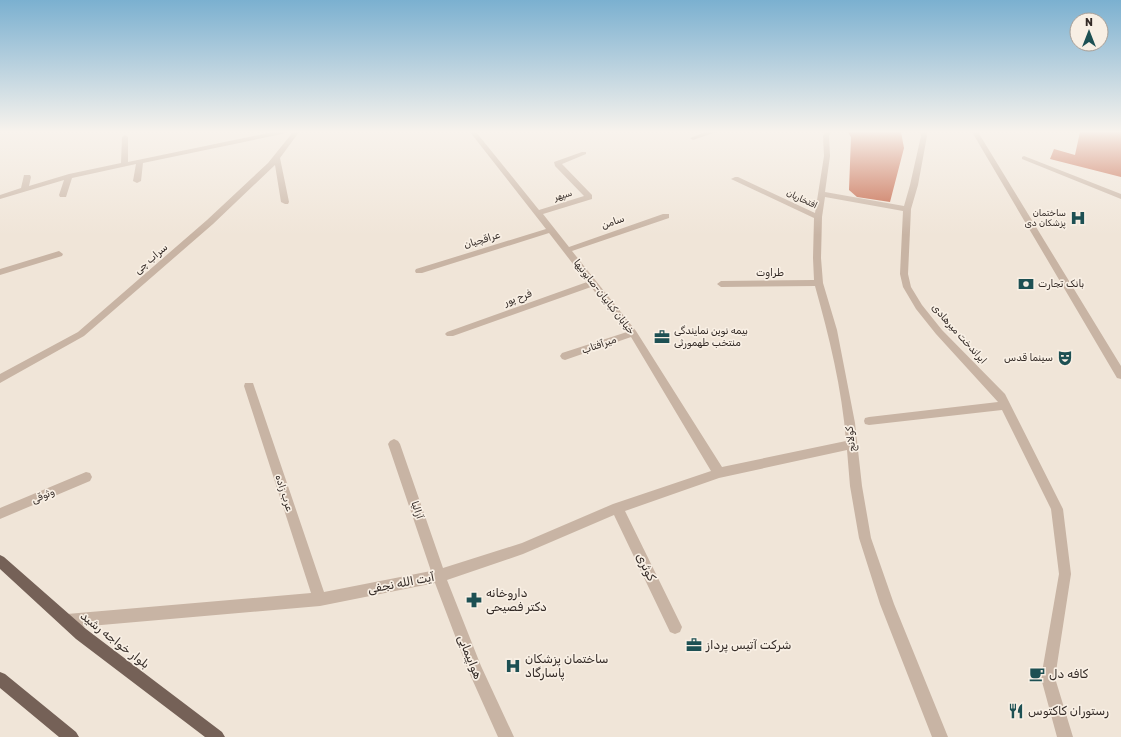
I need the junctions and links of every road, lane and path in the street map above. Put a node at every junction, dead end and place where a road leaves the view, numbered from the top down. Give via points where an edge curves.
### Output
1 (117, 166) edge
2 (139, 166) edge
3 (270, 166) edge
4 (279, 166) edge
5 (501, 166) edge
6 (560, 166) edge
7 (825, 166) edge
8 (918, 166) edge
9 (996, 166) edge
10 (1045, 166) edge
11 (69, 176) junction
12 (27, 177) dead end
13 (735, 179) dead end
14 (137, 181) dead end
15 (26, 188) junction
16 (821, 194) junction
17 (63, 195) dead end
18 (0, 197) edge
19 (1121, 197) edge
20 (285, 202) dead end
21 (907, 209) junction
22 (538, 212) junction
23 (666, 216) dead end
24 (818, 217) junction
25 (551, 230) junction
26 (567, 250) junction
27 (59, 254) dead end
28 (419, 271) dead end
29 (0, 272) edge
30 (593, 283) junction
31 (819, 283) junction
32 (721, 284) dead end
33 (633, 333) junction
34 (450, 334) dead end
35 (566, 356) dead end
36 (1121, 375) edge
37 (0, 379) edge
38 (249, 386) dead end
39 (1006, 405) junction
40 (869, 421) dead end
41 (394, 444) dead end
42 (852, 444) junction
43 (719, 473) junction
44 (86, 478) dead end
45 (617, 508) junction
46 (0, 514) edge
47 (0, 560) edge
48 (439, 576) junction
49 (320, 599) junction
50 (67, 621) junction
51 (676, 626) dead end
52 (0, 679) edge
53 (71, 737) edge
54 (217, 737) edge
55 (506, 737) edge
56 (940, 737) edge
57 (1065, 737) edge

1 - 11 street
2 - 14 street
3 - 37 street, سراب چی via 210,222 81,334
4 - 20 street
5 - 22 street, خیابان کبابیان-صابونیها
6 - 22 street, سپهر via 590,197
7 - 16 street, کولانج
8 - 21 street, ایراندخت میرهادی
9 - 36 street
10 - 19 street
11 - 15 street
11 - 17 street
12 - 15 street
13 - 24 street, افتخاریان
15 - 18 street
16 - 21 street
16 - 24 street, کولانج
21 - 39 street, ایراندخت میرهادی via 904,274 907,287 939,332 989,383
22 - 25 street, خیابان کبابیان-صابونیها
23 - 26 street, سامن
24 - 31 street, کولانج
25 - 26 street, خیابان کبابیان-صابونیها
25 - 28 street, عراقچیان
26 - 30 street, خیابان کبابیان-صابونیها
27 - 29 street
30 - 33 street, خیابان کبابیان-صابونیها
30 - 34 street, فرح پور
31 - 32 street, طراوت
31 - 42 street, کولانج via 832,330
33 - 35 street, میرآفتاب
33 - 43 street, خیابان کبابیان-صابونیها
38 - 49 street, عرب زاده
39 - 40 street, کولانج
39 - 57 street via 1057,508 1065,574 1048,678
41 - 48 street, آزالیا
42 - 43 street, آیت الله نجفی
42 - 56 street, کولانج via 865,538 887,604
43 - 45 street, آیت الله نجفی
44 - 46 street, وثوقی
45 - 48 street, آیت الله نجفی via 523,548
45 - 51 street, کوثری
47 - 50 main road, بلوار خواجه رشید
48 - 49 street, آیت الله نجفی
48 - 55 street, هواپیمایی via 475,670
49 - 50 street, آیت الله نجفی
50 - 54 main road, بلوار خواجه رشید
52 - 53 main road

